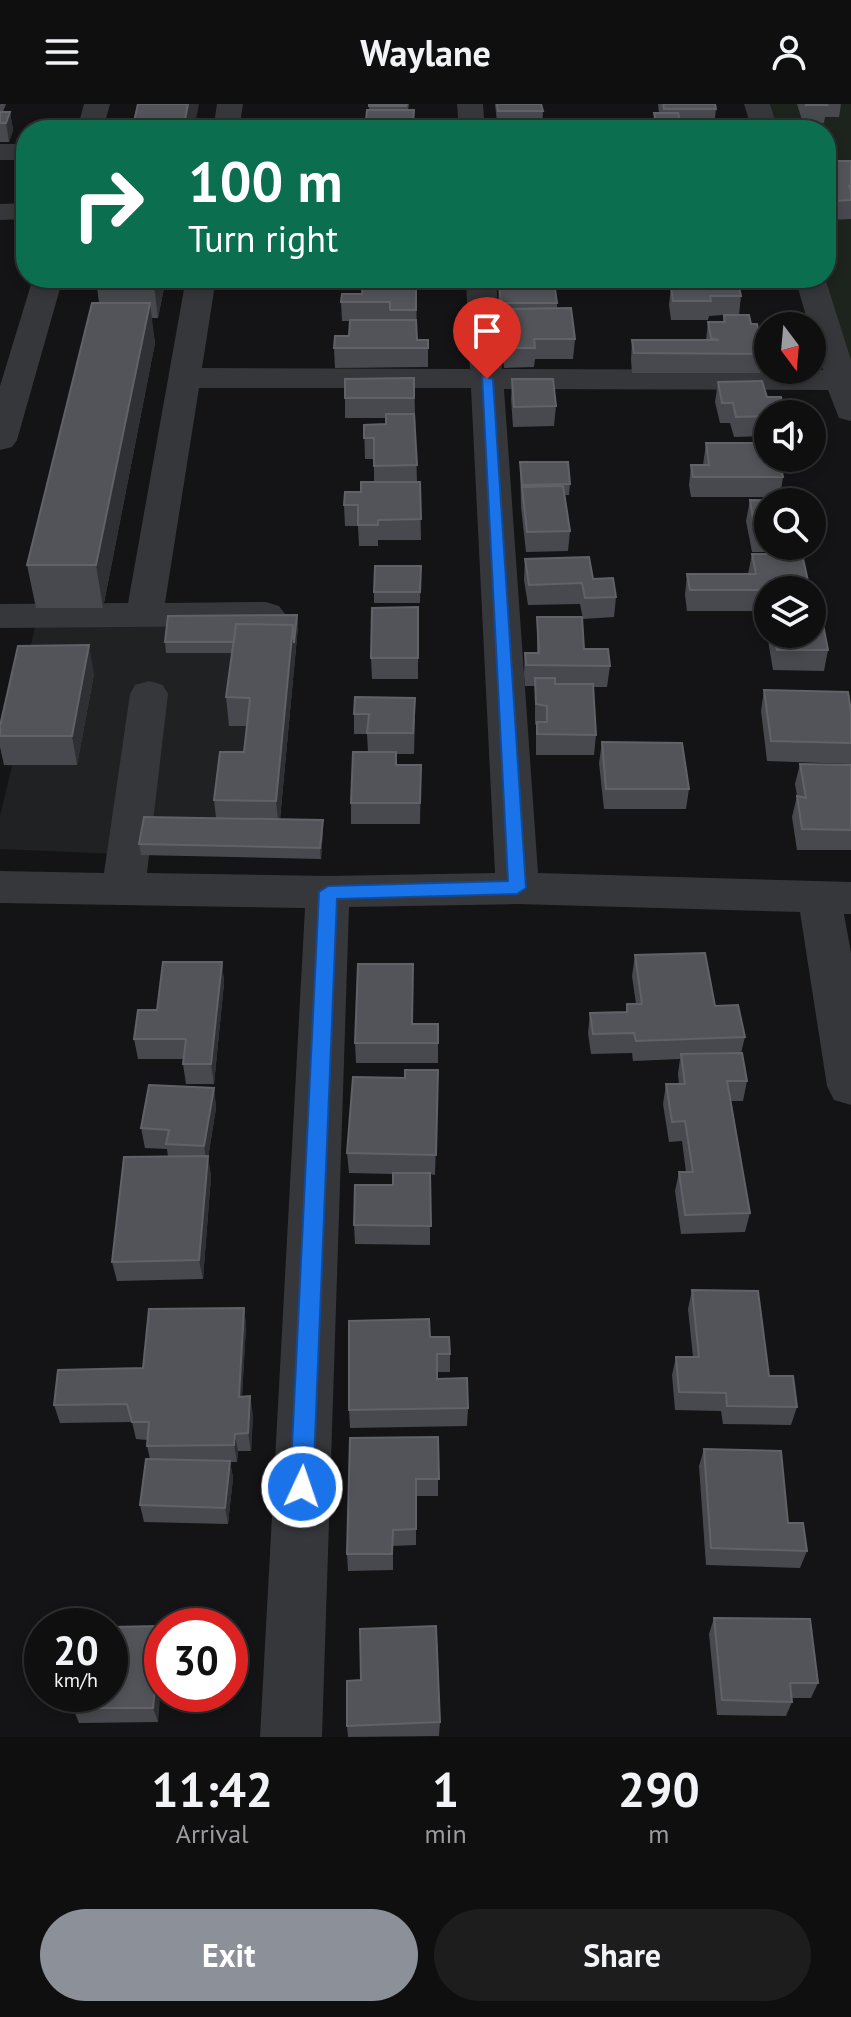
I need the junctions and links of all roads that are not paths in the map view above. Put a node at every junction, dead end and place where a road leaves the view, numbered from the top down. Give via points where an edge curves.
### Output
1 (45, 288) edge
2 (199, 288) edge
3 (482, 288) edge
4 (821, 288) edge
5 (185, 378) junction
6 (487, 379) junction
7 (841, 380) junction
8 (851, 411) edge
9 (0, 440) edge
10 (266, 614) edge
11 (145, 615) junction
12 (0, 616) edge
13 (149, 694) dead end
14 (0, 887) edge
15 (124, 888) junction
16 (517, 888) junction
17 (328, 892) junction
18 (835, 897) edge
19 (851, 1086) edge
20 (291, 1737) edge

1 - 9 street
2 - 5 street
3 - 6 street
4 - 7 street
5 - 6 street
5 - 11 street
6 - 7 street
6 - 16 street
7 - 8 street
10 - 11 street
11 - 12 street
13 - 15 street
14 - 15 street
15 - 17 street
16 - 17 street
16 - 18 street
17 - 20 street
18 - 19 street

